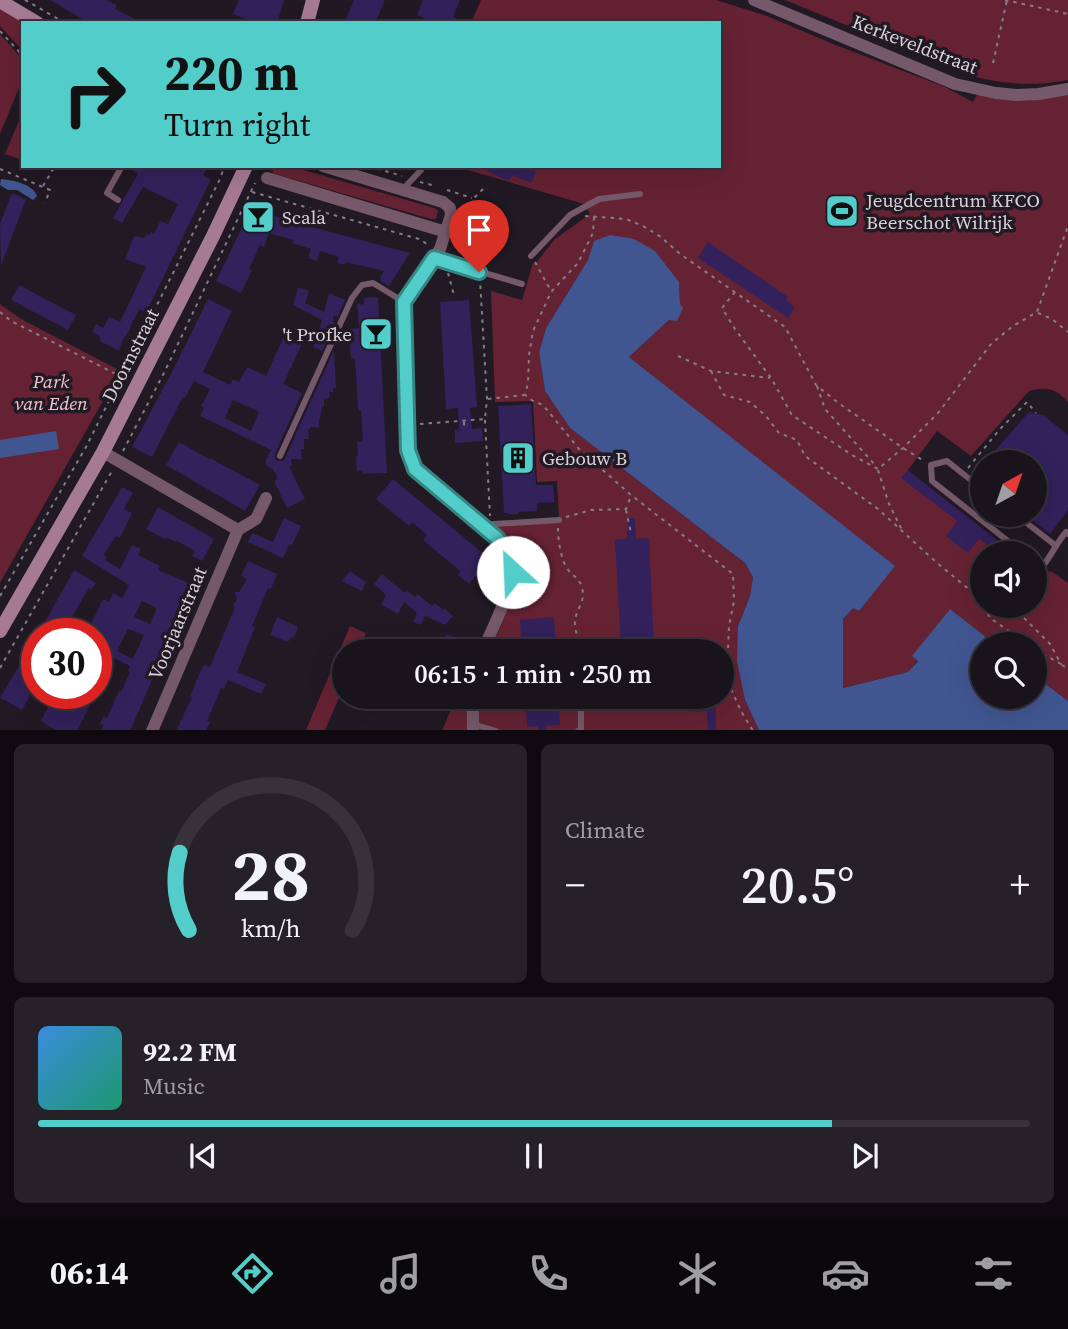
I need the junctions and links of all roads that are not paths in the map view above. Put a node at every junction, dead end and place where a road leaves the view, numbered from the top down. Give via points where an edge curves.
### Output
1 (313, 0) edge
2 (754, 0) edge
3 (0, 1) edge
4 (34, 21) edge
5 (308, 21) edge
6 (1068, 89) edge
7 (121, 168) edge
8 (245, 168) edge
9 (330, 168) edge
10 (421, 170) dead end
11 (267, 178) dead end
12 (402, 190) junction
13 (640, 194) dead end
14 (118, 200) dead end
15 (446, 232) junction
16 (436, 256) junction
17 (531, 256) road end
18 (522, 284) dead end
19 (404, 302) junction
20 (103, 452) junction
21 (281, 457) dead end
22 (970, 480) edge
23 (266, 498) dead end
24 (970, 511) edge
25 (559, 520) road end
26 (484, 526) junction
27 (990, 527) edge
28 (1032, 527) edge
29 (238, 530) junction
30 (1068, 534) edge
31 (1008, 541) edge
32 (1055, 545) junction
33 (1047, 561) edge
34 (0, 631) edge
35 (488, 639) edge
36 (473, 709) edge
37 (581, 709) edge
38 (473, 727) edge
39 (152, 730) edge
40 (496, 730) edge
41 (578, 730) edge

1 - 5 street
2 - 6 street, Kerkeveldstraat via 955,84 1016,95
3 - 4 street
7 - 14 lane via 107,193
8 - 20 street, Doornstraat
9 - 12 street
10 - 12 lane
11 - 15 street
12 - 15 street via 450,208
13 - 17 lane via 599,200 570,215
15 - 16 street
16 - 18 lane
16 - 19 street
19 - 21 lane via 373,283 362,285 352,298
19 - 26 street via 408,450 415,469
20 - 29 street
20 - 34 street, Doornstraat
22 - 24 lane via 947,461 931,465 932,481
23 - 29 street, Voorjaarstraat via 256,519
25 - 26 lane
26 - 35 street via 509,554 513,572
27 - 31 lane
28 - 32 lane
29 - 39 street, Voorjaarstraat
30 - 32 lane
32 - 33 lane
36 - 38 street
37 - 41 lane
38 - 40 lane

